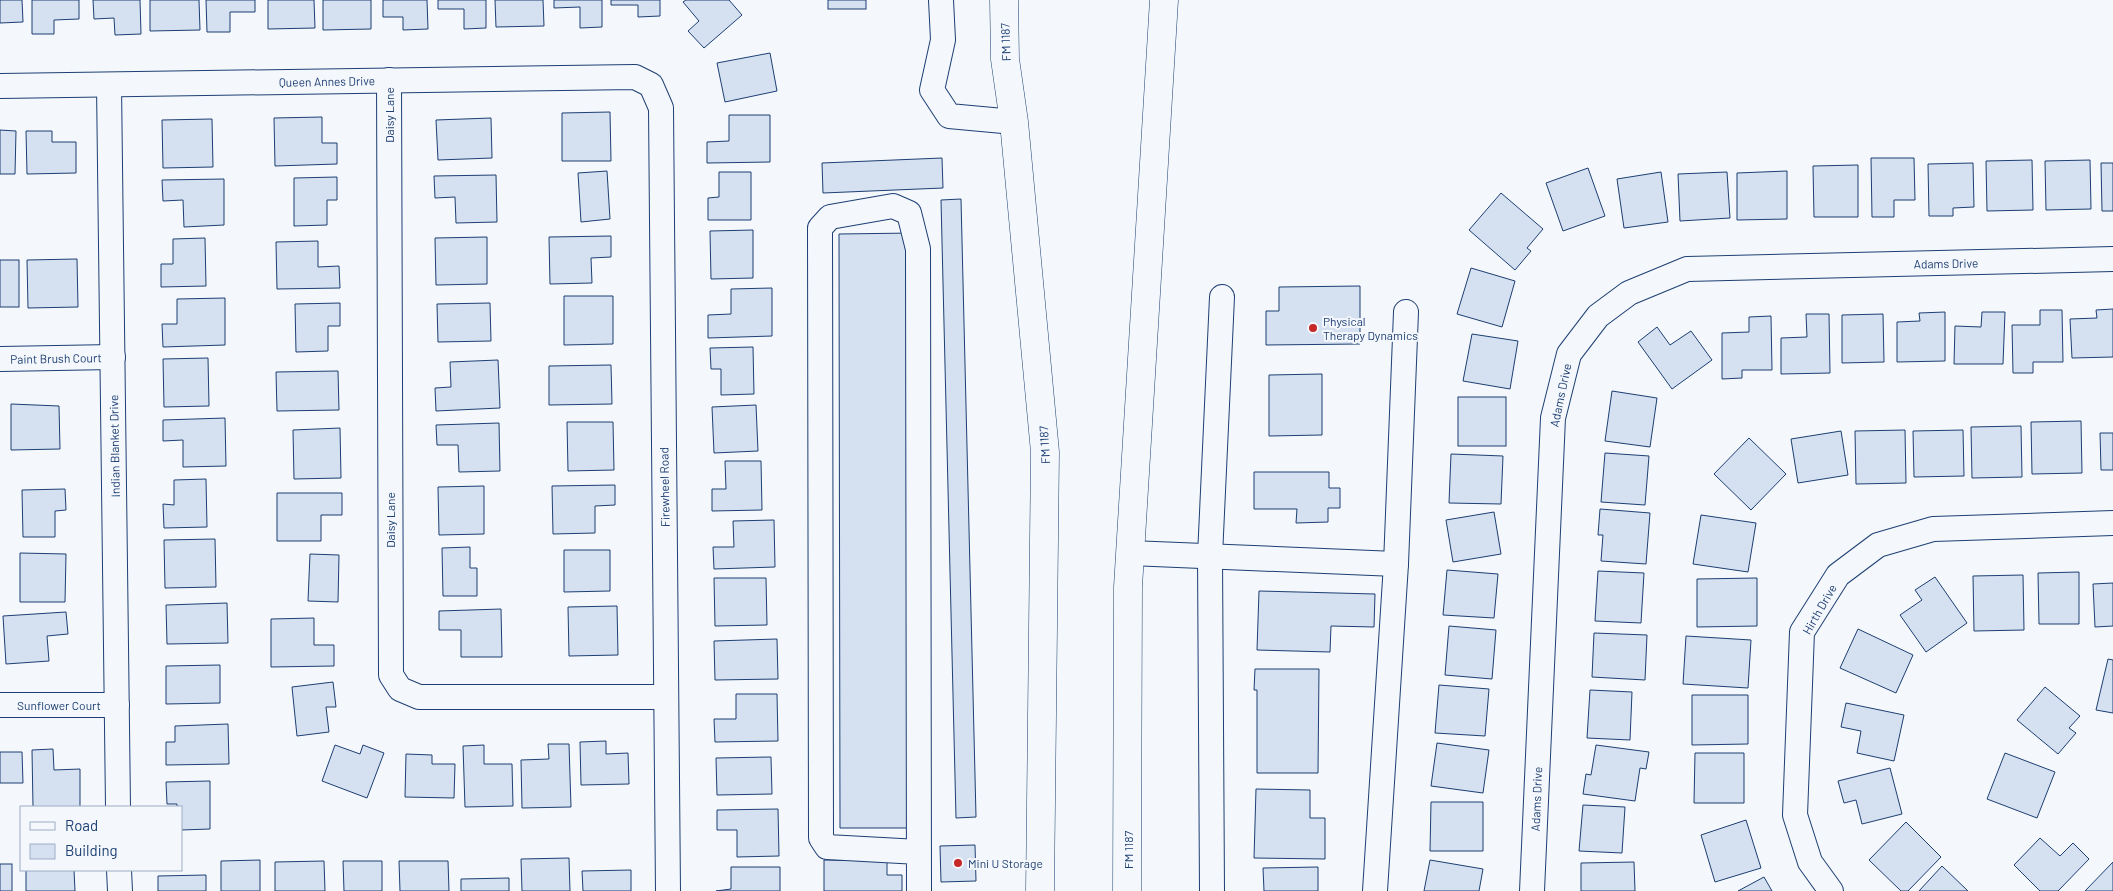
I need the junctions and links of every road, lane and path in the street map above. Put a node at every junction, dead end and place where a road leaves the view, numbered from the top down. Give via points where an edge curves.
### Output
1 (941, 0) edge
2 (1004, 0) edge
3 (1164, 0) edge
4 (389, 80) junction
5 (109, 84) junction
6 (651, 85) joint
7 (0, 86) edge
8 (1014, 122) junction
9 (2113, 259) edge
10 (1222, 297) dead end
11 (1406, 312) dead end
12 (112, 357) junction
13 (0, 359) edge
14 (2113, 523) edge
15 (1130, 553) junction
16 (1210, 556) junction
17 (1396, 564) junction
18 (666, 697) junction
19 (117, 704) junction
20 (0, 705) edge
21 (118, 806) edge
22 (919, 852) junction
23 (119, 871) edge
24 (120, 891) edge
25 (668, 891) edge
26 (919, 891) edge
27 (1040, 891) edge
28 (1127, 891) edge
29 (1212, 891) edge
30 (1375, 891) edge
31 (1532, 891) edge
32 (1831, 891) edge

1 - 8 street via 943,40 932,90 949,116
2 - 8 main road, FM 1187 / FM 1187 via 1005,58
3 - 15 main road, FM 1187 / FM 1187
4 - 5 street, Queen Annes Drive
4 - 6 street, Queen Annes Drive via 635,77
4 - 18 street, Daisy Lane via 390,675 400,689 419,697
5 - 7 street, Queen Annes Drive
5 - 12 street, Indian Blanket Drive
6 - 18 street, Firewheel Road via 661,108
8 - 27 main road, FM 1187 / FM 1187 via 1045,452
9 - 31 street, Adams Drive via 1687,269 1629,293 1598,316 1569,354 1552,418
10 - 16 street
11 - 17 street
12 - 13 street, Paint Brush Court
12 - 19 street, Indian Blanket Drive
14 - 32 street, Hirth Drive via 1933,530 1878,546 1838,575 1802,632 1795,815 1810,862
15 - 16 street
15 - 28 main road, FM 1187 / FM 1187
16 - 17 street
16 - 29 street
17 - 30 street
18 - 25 street, Firewheel Road
19 - 20 street, Sunflower Court
19 - 21 street, Indian Blanket Drive
22 - 22 street via 918,249 910,213 893,206 830,217 820,228 821,838 827,847
22 - 26 street
23 - 24 street

